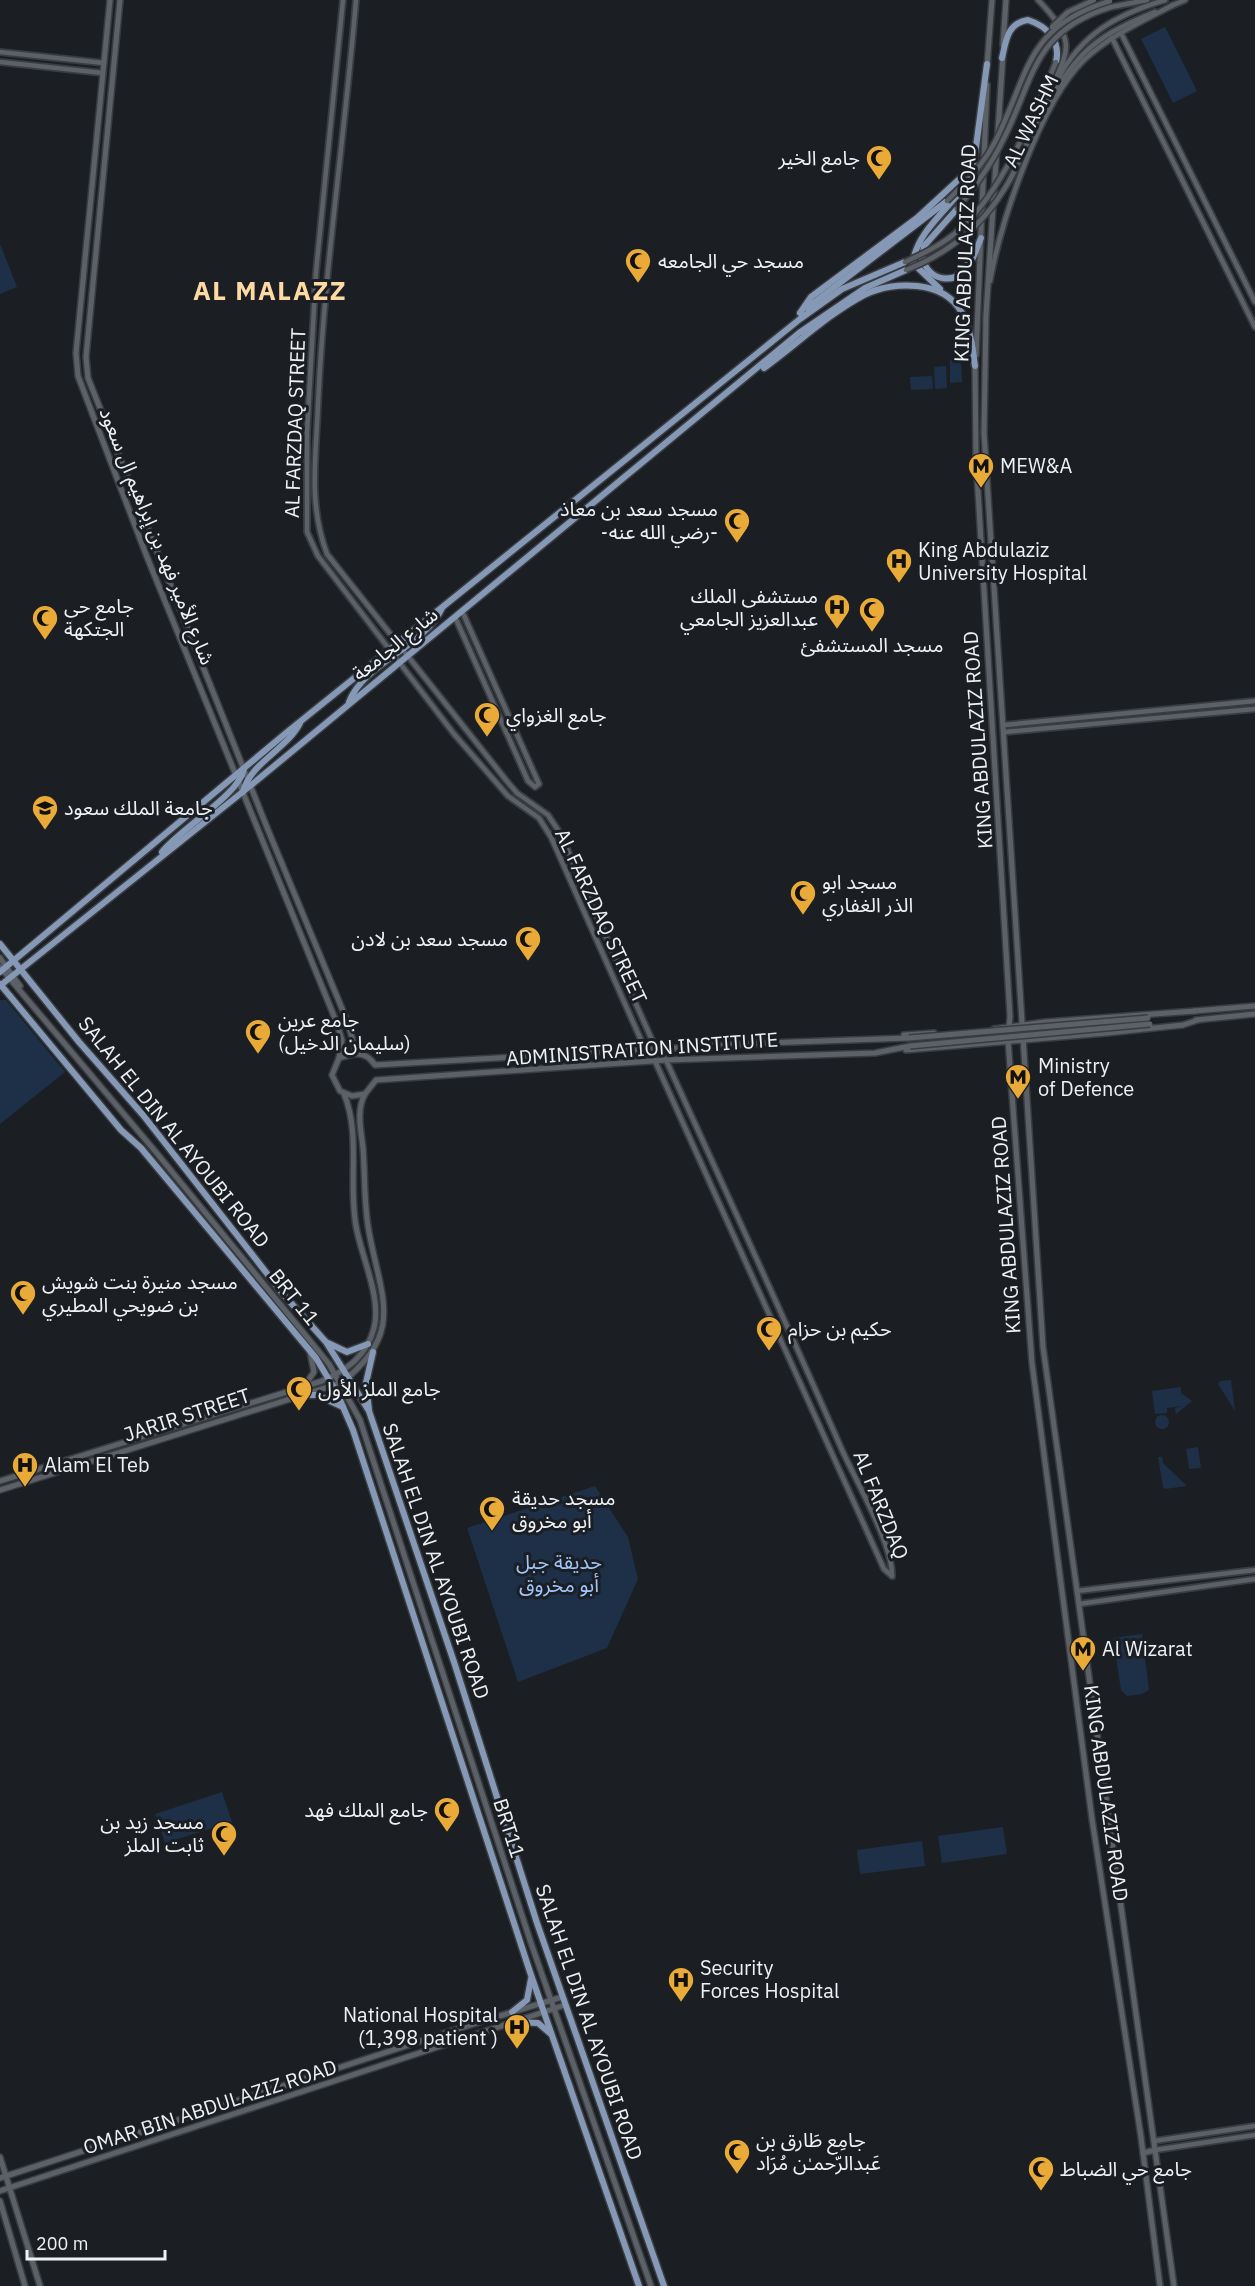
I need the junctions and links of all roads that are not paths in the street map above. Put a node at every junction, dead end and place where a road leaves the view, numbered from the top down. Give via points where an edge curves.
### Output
1 (110, 0) edge
2 (120, 0) edge
3 (343, 0) edge
4 (356, 0) edge
5 (992, 0) edge
6 (1006, 0) edge
7 (1038, 0) edge
8 (1094, 0) edge
9 (1147, 0) edge
10 (1165, 0) edge
11 (1185, 0) edge
12 (1113, 1) edge
13 (1173, 5) junction
14 (1121, 33) junction
15 (1112, 38) junction
16 (1043, 39) junction
17 (0, 52) edge
18 (1002, 58) junction
19 (0, 62) edge
20 (1056, 62) joint
21 (104, 63) junction
22 (987, 64) junction
23 (103, 74) junction
24 (1155, 101) junction
25 (1146, 105) junction
26 (1037, 121) junction
27 (974, 174) junction
28 (947, 201) joint
29 (957, 209) joint
30 (981, 238) junction
31 (905, 262) joint
32 (906, 270) joint
33 (942, 291) junction
34 (987, 302) junction
35 (1255, 302) edge
36 (800, 313) junction
37 (1255, 327) edge
38 (787, 330) junction
39 (975, 366) junction
40 (729, 392) junction
41 (443, 606) junction
42 (462, 611) junction
43 (456, 617) junction
44 (397, 644) junction
45 (389, 650) junction
46 (402, 650) junction
47 (394, 656) junction
48 (408, 656) junction
49 (399, 662) junction
50 (1255, 701) edge
51 (349, 703) junction
52 (1255, 709) edge
53 (302, 720) junction
54 (1004, 724) junction
55 (1005, 732) junction
56 (520, 741) junction
57 (512, 746) junction
58 (1005, 749) junction
59 (244, 769) junction
60 (238, 779) junction
61 (249, 783) junction
62 (243, 792) junction
63 (998, 825) junction
64 (156, 860) junction
65 (0, 944) edge
66 (0, 958) edge
67 (13, 960) junction
68 (2, 969) edge
69 (20, 969) junction
70 (11, 977) junction
71 (0, 985) edge
72 (1255, 1006) edge
73 (1195, 1011) junction
74 (1255, 1014) edge
75 (1198, 1020) junction
76 (1149, 1021) junction
77 (1048, 1022) junction
78 (1010, 1025) junction
79 (1021, 1025) junction
80 (987, 1030) junction
81 (1045, 1038) junction
82 (1008, 1040) junction
83 (1022, 1040) junction
84 (849, 1041) junction
85 (990, 1043) junction
86 (645, 1049) junction
87 (656, 1049) junction
88 (356, 1052) junction
89 (874, 1053) junction
90 (339, 1058) junction
91 (666, 1060) junction
92 (656, 1061) junction
93 (344, 1094) junction
94 (365, 1094) junction
95 (326, 1342) junction
96 (312, 1343) joint
97 (368, 1344) junction
98 (310, 1352) junction
99 (373, 1352) junction
100 (345, 1370) junction
101 (328, 1378) junction
102 (348, 1378) junction
103 (339, 1380) junction
104 (333, 1386) junction
105 (303, 1387) junction
106 (305, 1395) junction
107 (344, 1408) junction
108 (369, 1411) junction
109 (0, 1481) edge
110 (0, 1490) edge
111 (1255, 1570) edge
112 (1255, 1579) edge
113 (1102, 1588) junction
114 (1077, 1592) junction
115 (1104, 1600) junction
116 (1079, 1604) junction
117 (532, 1976) junction
118 (562, 1997) junction
119 (551, 2001) junction
120 (542, 2004) junction
121 (565, 2006) junction
122 (554, 2009) junction
123 (512, 2012) junction
124 (545, 2012) junction
125 (514, 2022) junction
126 (555, 2038) junction
127 (1255, 2126) edge
128 (1245, 2127) junction
129 (1255, 2136) edge
130 (1246, 2137) junction
131 (1154, 2141) junction
132 (1155, 2150) junction
133 (1143, 2153) junction
134 (0, 2157) edge
135 (1156, 2158) junction
136 (1144, 2160) junction
137 (1, 2168) edge
138 (22, 2172) junction
139 (3, 2177) edge
140 (22, 2184) junction
141 (9, 2188) junction
142 (0, 2191) edge
143 (13, 2197) junction
144 (0, 2200) edge
145 (25, 2286) edge
146 (40, 2286) edge
147 (639, 2286) edge
148 (651, 2286) edge
149 (664, 2286) edge
150 (1160, 2286) edge
151 (1174, 2286) edge

1 - 21 main road, شارع الأمير فهد بن إبراهيم ال سعود
2 - 59 main road, شارع الأمير فهد بن إبراهيم ال سعود via 87,346 88,378
3 - 45 street, AL FARZDAQ STREET via 316,272 305,463 307,532 318,556
4 - 44 street, AL FARZDAQ STREET via 324,306 313,494 317,527 327,554
5 - 22 main road, KING ABDULAZIZ ROAD
6 - 18 main road, KING ABDULAZIZ ROAD
7 - 26 street via 1065,33 1067,44 1066,55
8 - 16 street, bridge via 1068,12
9 - 29 street, bridge via 1081,18 1051,41 1024,88 1001,145
10 - 26 street via 1125,13 1093,32 1066,63
11 - 13 street
12 - 16 street, bridge via 1079,12
13 - 14 street, AL WASHM
13 - 26 street, AL WASHM via 1129,23 1086,49 1074,61
14 - 15 street, AL WASHM
14 - 24 street
15 - 25 street
15 - 34 street, AL WASHM via 1068,78 1040,132 1001,232
16 - 27 street, bridge via 1023,71 996,141
17 - 21 street
18 - 20 main road via 1007,34 1013,26 1028,20 1043,27 1055,41
18 - 34 main road, KING ABDULAZIZ ROAD
19 - 23 street
20 - 31 street, bridge via 1000,179 988,196 959,230 933,249
21 - 23 main road, شارع الأمير فهد بن إبراهيم ال سعود
22 - 30 main road, KING ABDULAZIZ ROAD
22 - 36 main road via 974,162 966,173 917,218 811,297
23 - 60 main road, شارع الأمير فهد بن إبراهيم ال سعود via 76,353 78,376
24 - 25 street
24 - 35 street
25 - 37 street
26 - 32 street, bridge via 1005,188 974,228 937,255
27 - 28 street, bridge
27 - 33 main road via 914,249 912,263
28 - 36 main road
29 - 30 main road via 924,246 922,259 929,272 941,278 956,277 973,258
30 - 39 main road, KING ABDULAZIZ ROAD
31 - 38 main road via 842,290
32 - 40 main road, شارع الجامعة via 865,288 799,333
33 - 39 main road via 964,315
33 - 40 main road via 904,285 866,294
34 - 54 main road, KING ABDULAZIZ ROAD via 984,433
36 - 38 main road
38 - 41 main road, شارع الجامعة
39 - 63 main road, KING ABDULAZIZ ROAD via 975,459
40 - 42 main road, شارع الجامعة
41 - 44 main road, شارع الجامعة
41 - 46 main road via 436,619
42 - 43 main road, شارع الجامعة
42 - 56 street
43 - 48 main road, شارع الجامعة
43 - 57 street
44 - 45 main road, شارع الجامعة
44 - 46 street, AL FARZDAQ STREET
45 - 47 street, AL FARZDAQ STREET
45 - 53 main road, شارع الجامعة
46 - 47 main road
46 - 48 street, AL FARZDAQ STREET
47 - 49 street, AL FARZDAQ STREET
47 - 51 main road via 357,687
48 - 49 main road, شارع الجامعة
48 - 87 street, AL FARZDAQ STREET via 517,793 548,814 578,869
49 - 51 main road, شارع الجامعة
49 - 86 street, AL FARZDAQ STREET via 508,796 539,818
50 - 54 street
51 - 61 main road, شارع الجامعة
52 - 55 street
53 - 59 main road, شارع الجامعة
53 - 61 main road via 287,743
54 - 55 main road, KING ABDULAZIZ ROAD
55 - 58 main road, KING ABDULAZIZ ROAD
56 - 57 street
56 - 57 street via 537,786 528,781
58 - 63 main road via 1000,742 995,744
58 - 79 main road, KING ABDULAZIZ ROAD
59 - 60 main road, شارع الجامعة
59 - 61 main road, شارع الأمير فهد بن إبراهيم ال سعود
60 - 62 main road, شارع الأمير فهد بن إبراهيم ال سعود
60 - 64 main road via 178,834
60 - 67 main road, شارع الجامعة
61 - 62 main road, شارع الجامعة
61 - 88 main road, شارع الأمير فهد بن إبراهيم ال سعود via 348,1023
62 - 64 main road, شارع الجامعة
62 - 90 main road, شارع الأمير فهد بن إبراهيم ال سعود via 339,1028
63 - 78 main road, KING ABDULAZIZ ROAD
64 - 69 main road, شارع الجامعة
65 - 67 main road, SALAH EL DIN AL AYOUBI ROAD
66 - 68 main road, BRT 11
67 - 68 main road, شارع الجامعة
67 - 69 main road, SALAH EL DIN AL AYOUBI ROAD
68 - 70 main road, BRT 11
69 - 70 main road, شارع الجامعة
69 - 95 main road, SALAH EL DIN AL AYOUBI ROAD
70 - 71 main road, شارع الجامعة
70 - 96 main road, BRT 11
71 - 98 main road, SALAH EL DIN AL AYOUBI ROAD
72 - 73 main road
73 - 76 main road
73 - 77 main road
74 - 75 main road
75 - 76 main road
75 - 81 main road via 1183,1025
76 - 84 main road, ADMINISTRATION INSTITUTE, bridge
76 - 89 main road, ADMINISTRATION INSTITUTE, bridge
77 - 79 main road
77 - 81 main road via 1043,1030
78 - 79 main road
78 - 80 main road
78 - 82 main road, KING ABDULAZIZ ROAD
79 - 83 main road, KING ABDULAZIZ ROAD
80 - 84 main road
80 - 85 main road
81 - 83 main road
82 - 83 main road
82 - 85 main road
82 - 133 main road, KING ABDULAZIZ ROAD via 1024,1282 1040,1438
83 - 114 main road, KING ABDULAZIZ ROAD via 1043,1347
84 - 87 main road, ADMINISTRATION INSTITUTE
85 - 89 main road
86 - 87 main road, ADMINISTRATION INSTITUTE
86 - 88 main road, ADMINISTRATION INSTITUTE via 375,1065
86 - 92 street, AL FARZDAQ STREET
87 - 91 street, AL FARZDAQ STREET
88 - 90 main road
89 - 91 main road, ADMINISTRATION INSTITUTE
90 - 93 main road, شارع الأمير فهد بن إبراهيم ال سعود via 332,1074 336,1087
91 - 92 main road, ADMINISTRATION INSTITUTE
91 - 92 street, AL FARZDAQ via 878,1528 892,1576 884,1569
92 - 94 main road, ADMINISTRATION INSTITUTE via 376,1080
93 - 94 main road
93 - 97 main road via 350,1118 355,1223 377,1312
94 - 99 main road via 360,1113 367,1220 385,1308 383,1327
95 - 97 main road via 347,1352
95 - 100 main road, SALAH EL DIN AL AYOUBI ROAD
96 - 103 main road, BRT11
97 - 100 main road
98 - 101 main road, SALAH EL DIN AL AYOUBI ROAD
98 - 105 main road via 315,1372
99 - 102 main road, JARIR STREET
99 - 108 main road via 366,1383
100 - 102 main road, SALAH EL DIN AL AYOUBI ROAD
100 - 103 main road
101 - 103 main road
101 - 104 main road, SALAH EL DIN AL AYOUBI ROAD
101 - 105 main road
102 - 103 main road, JARIR STREET
102 - 108 main road, SALAH EL DIN AL AYOUBI ROAD
103 - 104 main road, JARIR STREET
103 - 119 main road, BRT11 via 360,1420
104 - 106 main road, JARIR STREET
104 - 107 main road, SALAH EL DIN AL AYOUBI ROAD
105 - 109 main road
106 - 107 main road via 317,1395
106 - 110 main road, JARIR STREET
107 - 117 main road, SALAH EL DIN AL AYOUBI ROAD
108 - 118 main road, SALAH EL DIN AL AYOUBI ROAD
111 - 113 street
112 - 115 street
113 - 114 street
113 - 115 street
114 - 116 main road, KING ABDULAZIZ ROAD
115 - 116 street
116 - 131 main road, KING ABDULAZIZ ROAD
117 - 120 main road, SALAH EL DIN AL AYOUBI ROAD
117 - 123 main road via 527,2000
118 - 119 main road, OMAR BIN ABDULAZIZ ROAD
118 - 121 main road, SALAH EL DIN AL AYOUBI ROAD
119 - 120 main road, OMAR BIN ABDULAZIZ ROAD
119 - 122 main road, BRT11
120 - 123 main road, OMAR BIN ABDULAZIZ ROAD
120 - 124 main road, SALAH EL DIN AL AYOUBI ROAD
121 - 122 main road, OMAR BIN ABDULAZIZ ROAD
121 - 149 main road, SALAH EL DIN AL AYOUBI ROAD
122 - 124 main road, OMAR BIN ABDULAZIZ ROAD
122 - 148 main road, BRT11
123 - 138 main road, OMAR BIN ABDULAZIZ ROAD
124 - 125 main road, OMAR BIN ABDULAZIZ ROAD
124 - 126 main road, SALAH EL DIN AL AYOUBI ROAD
125 - 126 main road via 538,2023
125 - 140 main road, OMAR BIN ABDULAZIZ ROAD
126 - 147 main road, SALAH EL DIN AL AYOUBI ROAD
127 - 128 street
128 - 130 street
128 - 131 street
129 - 130 street
130 - 132 street
131 - 132 main road, KING ABDULAZIZ ROAD
132 - 133 main road
132 - 135 main road, KING ABDULAZIZ ROAD
133 - 136 main road, KING ABDULAZIZ ROAD
134 - 137 main road
135 - 136 main road
135 - 151 main road, KING ABDULAZIZ ROAD
136 - 150 main road, KING ABDULAZIZ ROAD
137 - 139 main road
138 - 139 main road, OMAR BIN ABDULAZIZ ROAD
138 - 140 main road via 13,2180
139 - 141 main road
140 - 141 main road, OMAR BIN ABDULAZIZ ROAD
141 - 142 main road, OMAR BIN ABDULAZIZ ROAD
141 - 143 main road
143 - 144 main road via 6,2192
143 - 146 main road
144 - 145 main road

